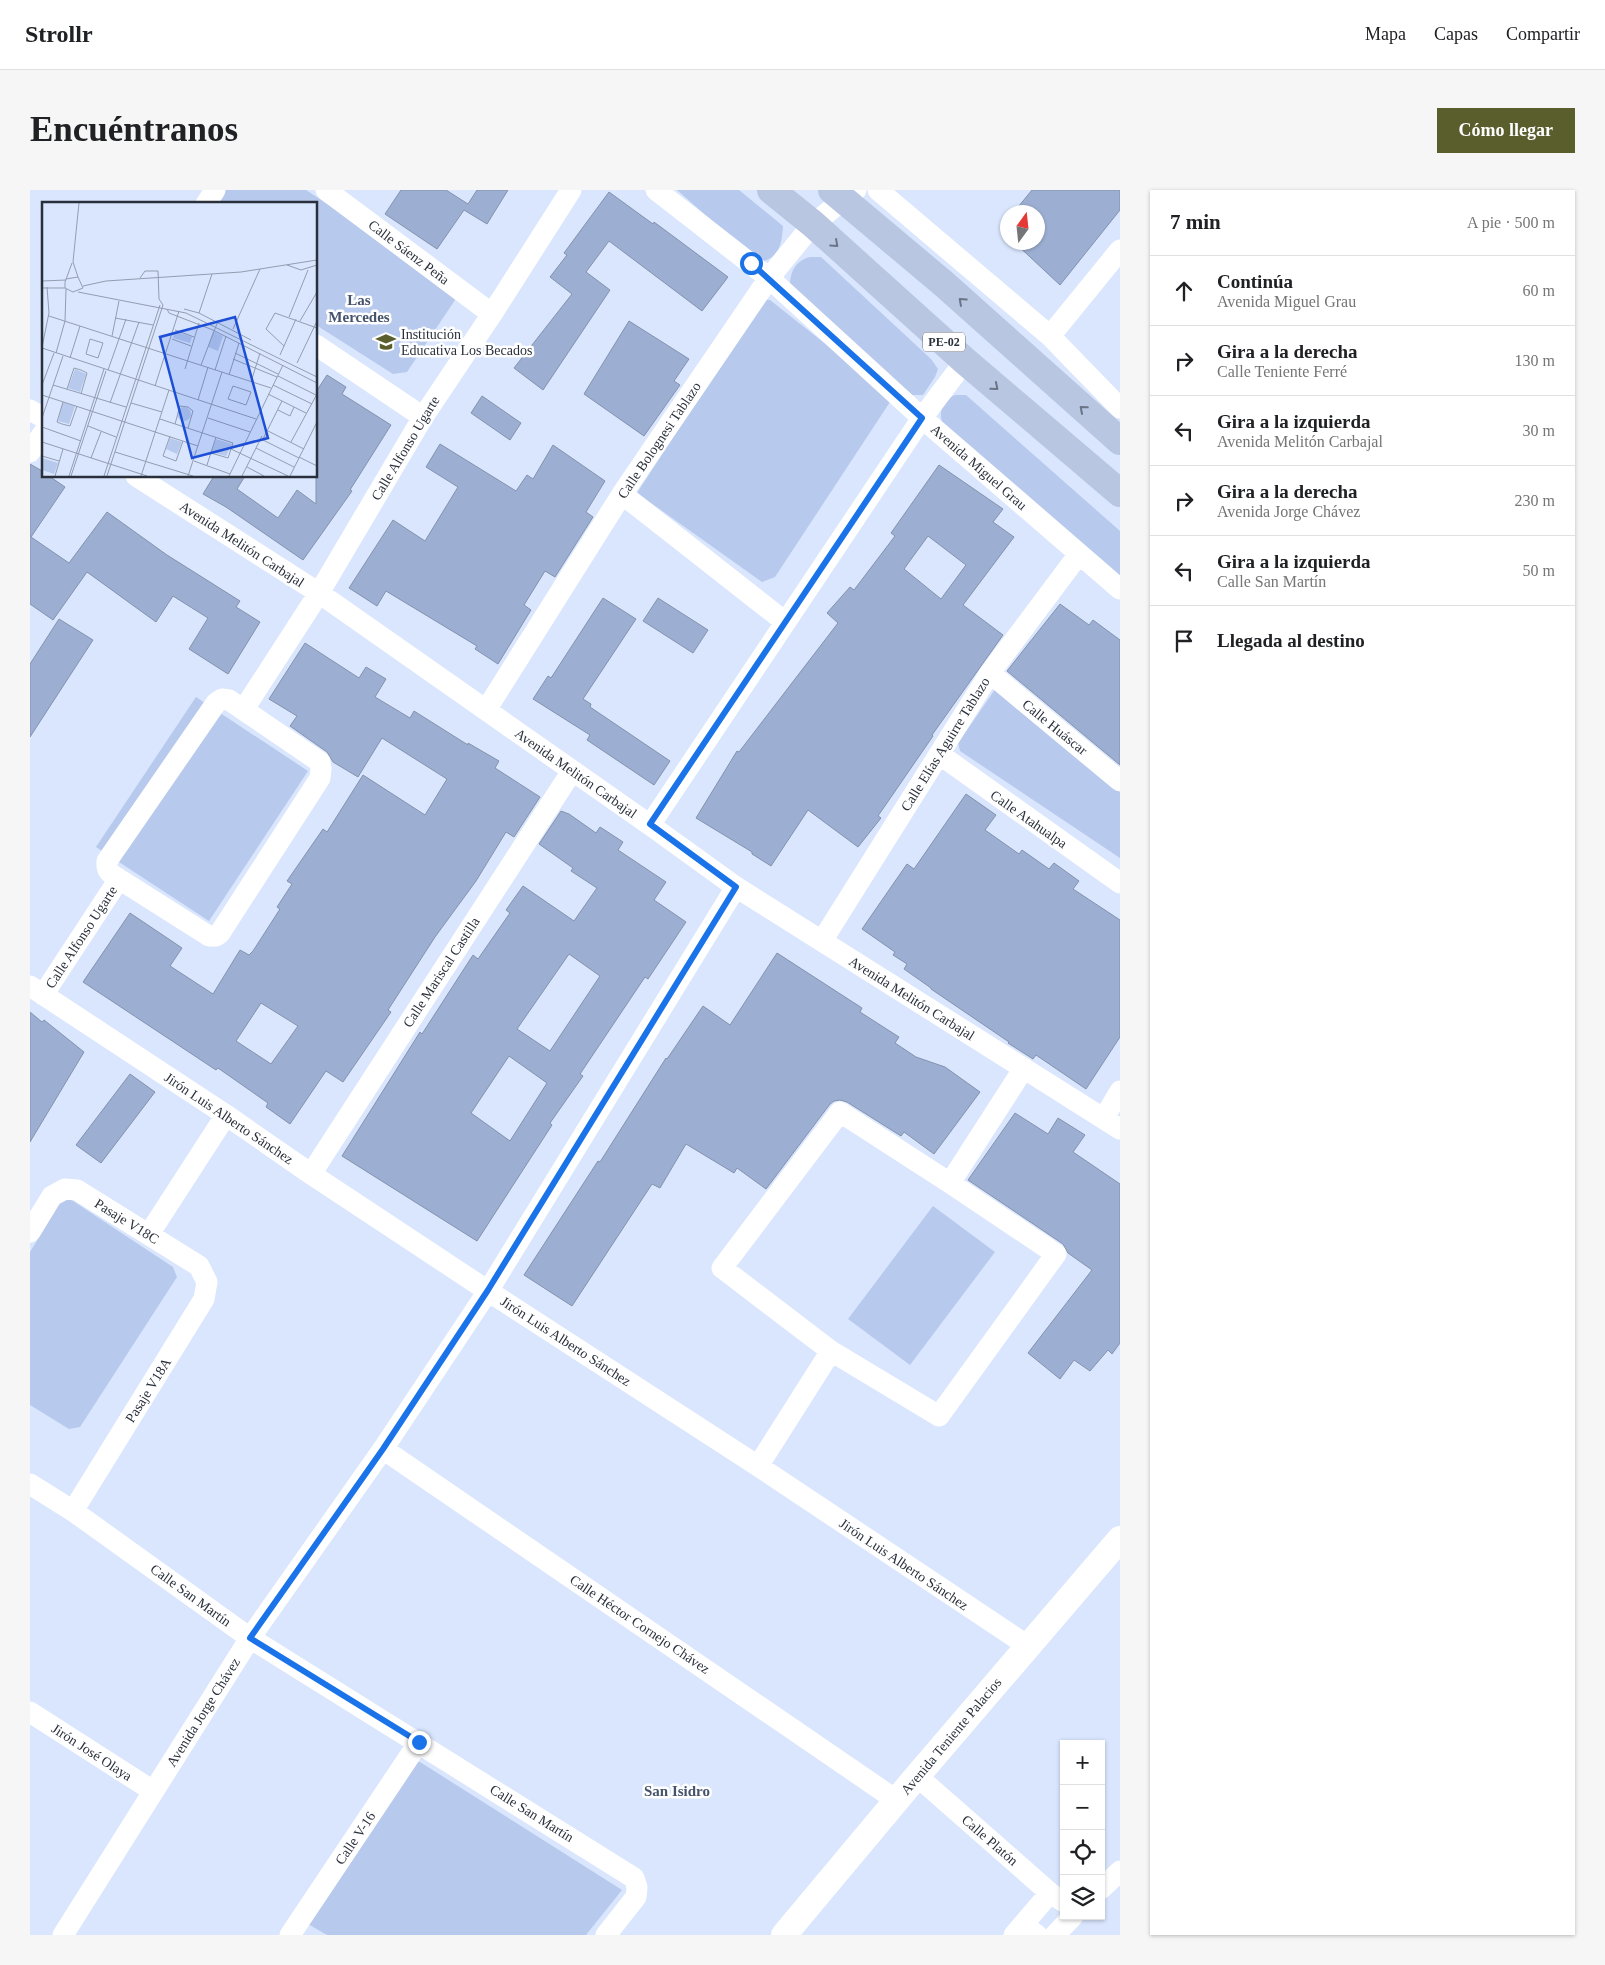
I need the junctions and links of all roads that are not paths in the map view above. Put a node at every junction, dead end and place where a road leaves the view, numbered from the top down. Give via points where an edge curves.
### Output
1 (215, 190) edge
2 (326, 190) edge
3 (571, 190) edge
4 (656, 190) edge
5 (771, 190) edge
6 (878, 190) edge
7 (843, 192) edge
8 (207, 202) edge
9 (813, 224) junction
10 (1120, 250) edge
11 (769, 278) junction
12 (492, 314) junction
13 (1050, 336) junction
14 (318, 346) edge
15 (965, 361) junction
16 (1120, 408) edge
17 (30, 410) edge
18 (42, 417) edge
19 (423, 417) junction
20 (922, 418) junction
21 (42, 435) edge
22 (1120, 441) edge
23 (30, 452) edge
24 (139, 478) edge
25 (1120, 493) edge
26 (622, 494) junction
27 (1079, 554) junction
28 (1120, 589) edge
29 (318, 593) junction
30 (784, 622) junction
31 (990, 674) junction
32 (244, 709) junction
33 (486, 710) junction
34 (939, 754) junction
35 (572, 770) junction
36 (1120, 781) edge
37 (650, 824) junction
38 (119, 880) junction
39 (1120, 883) edge
40 (736, 887) junction
41 (822, 941) junction
42 (36, 990) edge
43 (1024, 1068) junction
44 (1120, 1091) edge
45 (226, 1115) junction
46 (1112, 1123) edge
47 (311, 1174) junction
48 (950, 1183) junction
49 (30, 1232) edge
50 (149, 1234) junction
51 (199, 1266) joint
52 (488, 1290) junction
53 (831, 1351) junction
54 (383, 1449) junction
55 (758, 1466) junction
56 (30, 1484) edge
57 (73, 1511) junction
58 (1120, 1539) edge
59 (250, 1638) junction
60 (1028, 1646) junction
61 (30, 1712) edge
62 (419, 1742) junction
63 (916, 1776) junction
64 (153, 1792) junction
65 (896, 1800) junction
66 (1120, 1871) edge
67 (1105, 1885) edge
68 (1057, 1898) edge
69 (1070, 1920) edge
70 (1024, 1932) edge
71 (295, 1934) edge
72 (63, 1935) edge
73 (606, 1935) edge
74 (784, 1935) edge
75 (1055, 1935) edge

1 - 8 street
2 - 12 street, Calle Sáenz Peña
3 - 12 street, Calle Alfonso Ugarte
4 - 11 street, Avenida Miguel Grau
5 - 9 highway, PE-02
6 - 13 street
7 - 9 street, Calle Bolognesi Tablazo
22 -> 7 highway
9 - 11 street, Calle Bolognesi Tablazo
9 -> 15 highway, PE-02
10 - 13 street
11 - 20 street, Avenida Miguel Grau
11 - 26 street, Calle Bolognesi Tablazo
12 - 19 street, Calle Alfonso Ugarte
13 - 16 street
14 - 19 street
15 - 20 street
15 -> 25 highway, PE-02
17 - 18 street
19 - 29 street, Calle Alfonso Ugarte
20 - 27 street, Avenida Miguel Grau
20 - 30 street
21 - 23 street
24 - 29 street, Avenida Melitón Carbajal
26 - 30 street
26 - 33 street, Calle Bolognesi Tablazo
27 - 28 street, Avenida Miguel Grau
27 - 31 street, Calle Elías Aguirre Tablazo
29 - 32 street, Calle Alfonso Ugarte
29 - 33 street, Avenida Melitón Carbajal
30 - 37 street
31 - 34 street, Calle Elías Aguirre Tablazo
31 - 36 street, Calle Huáscar
32 - 38 street via 229,700 216,702 107,861 108,872
32 - 38 street via 320,762 321,769 320,778 220,933 209,936
33 - 35 street, Avenida Melitón Carbajal
34 - 39 street, Calle Atahualpa
34 - 41 street, Calle Elías Aguirre Tablazo
35 - 37 street, Avenida Melitón Carbajal
35 - 47 street, Calle Mariscal Castilla
37 - 40 street, Avenida Melitón Carbajal
38 - 42 street, Calle Alfonso Ugarte
40 - 41 street, Avenida Melitón Carbajal
40 - 52 street, Avenida Jorge Chávez
41 - 43 street, Avenida Melitón Carbajal
42 - 45 street, Jirón Luis Alberto Sánchez
43 - 46 street, Avenida Melitón Carbajal
43 - 48 street
44 - 46 street
45 - 47 street, Jirón Luis Alberto Sánchez
45 - 50 street
47 - 52 street, Jirón Luis Alberto Sánchez
48 - 53 street via 1056,1254 939,1416
48 - 53 street via 840,1112 722,1268
49 - 50 street, Pasaje V18C via 52,1196 65,1189 78,1190
50 - 51 street, Pasaje V18C
51 - 57 street, Pasaje V18A via 207,1282 204,1299
52 - 54 street, Avenida Jorge Chávez
52 - 55 street, Jirón Luis Alberto Sánchez
53 - 55 street
54 - 59 street, Avenida Jorge Chávez
54 - 65 street, Calle Héctor Cornejo Chávez
55 - 60 street, Jirón Luis Alberto Sánchez
56 - 57 street, Calle San Martín
57 - 59 street, Calle San Martín
58 - 60 street, Avenida Teniente Palacios
59 - 62 street, Calle San Martín
59 - 64 street, Avenida Jorge Chávez
60 - 63 street, Avenida Teniente Palacios
61 - 64 street, Jirón José Olaya
62 - 71 street, Calle V-16
62 - 73 street, Calle San Martín via 634,1878 636,1897
63 - 65 street, Avenida Teniente Palacios
63 - 68 street, Calle Platón
64 - 72 street, Avenida Jorge Chávez
65 - 74 street, Avenida Teniente Palacios
66 - 67 street
68 - 70 street
69 - 75 street

